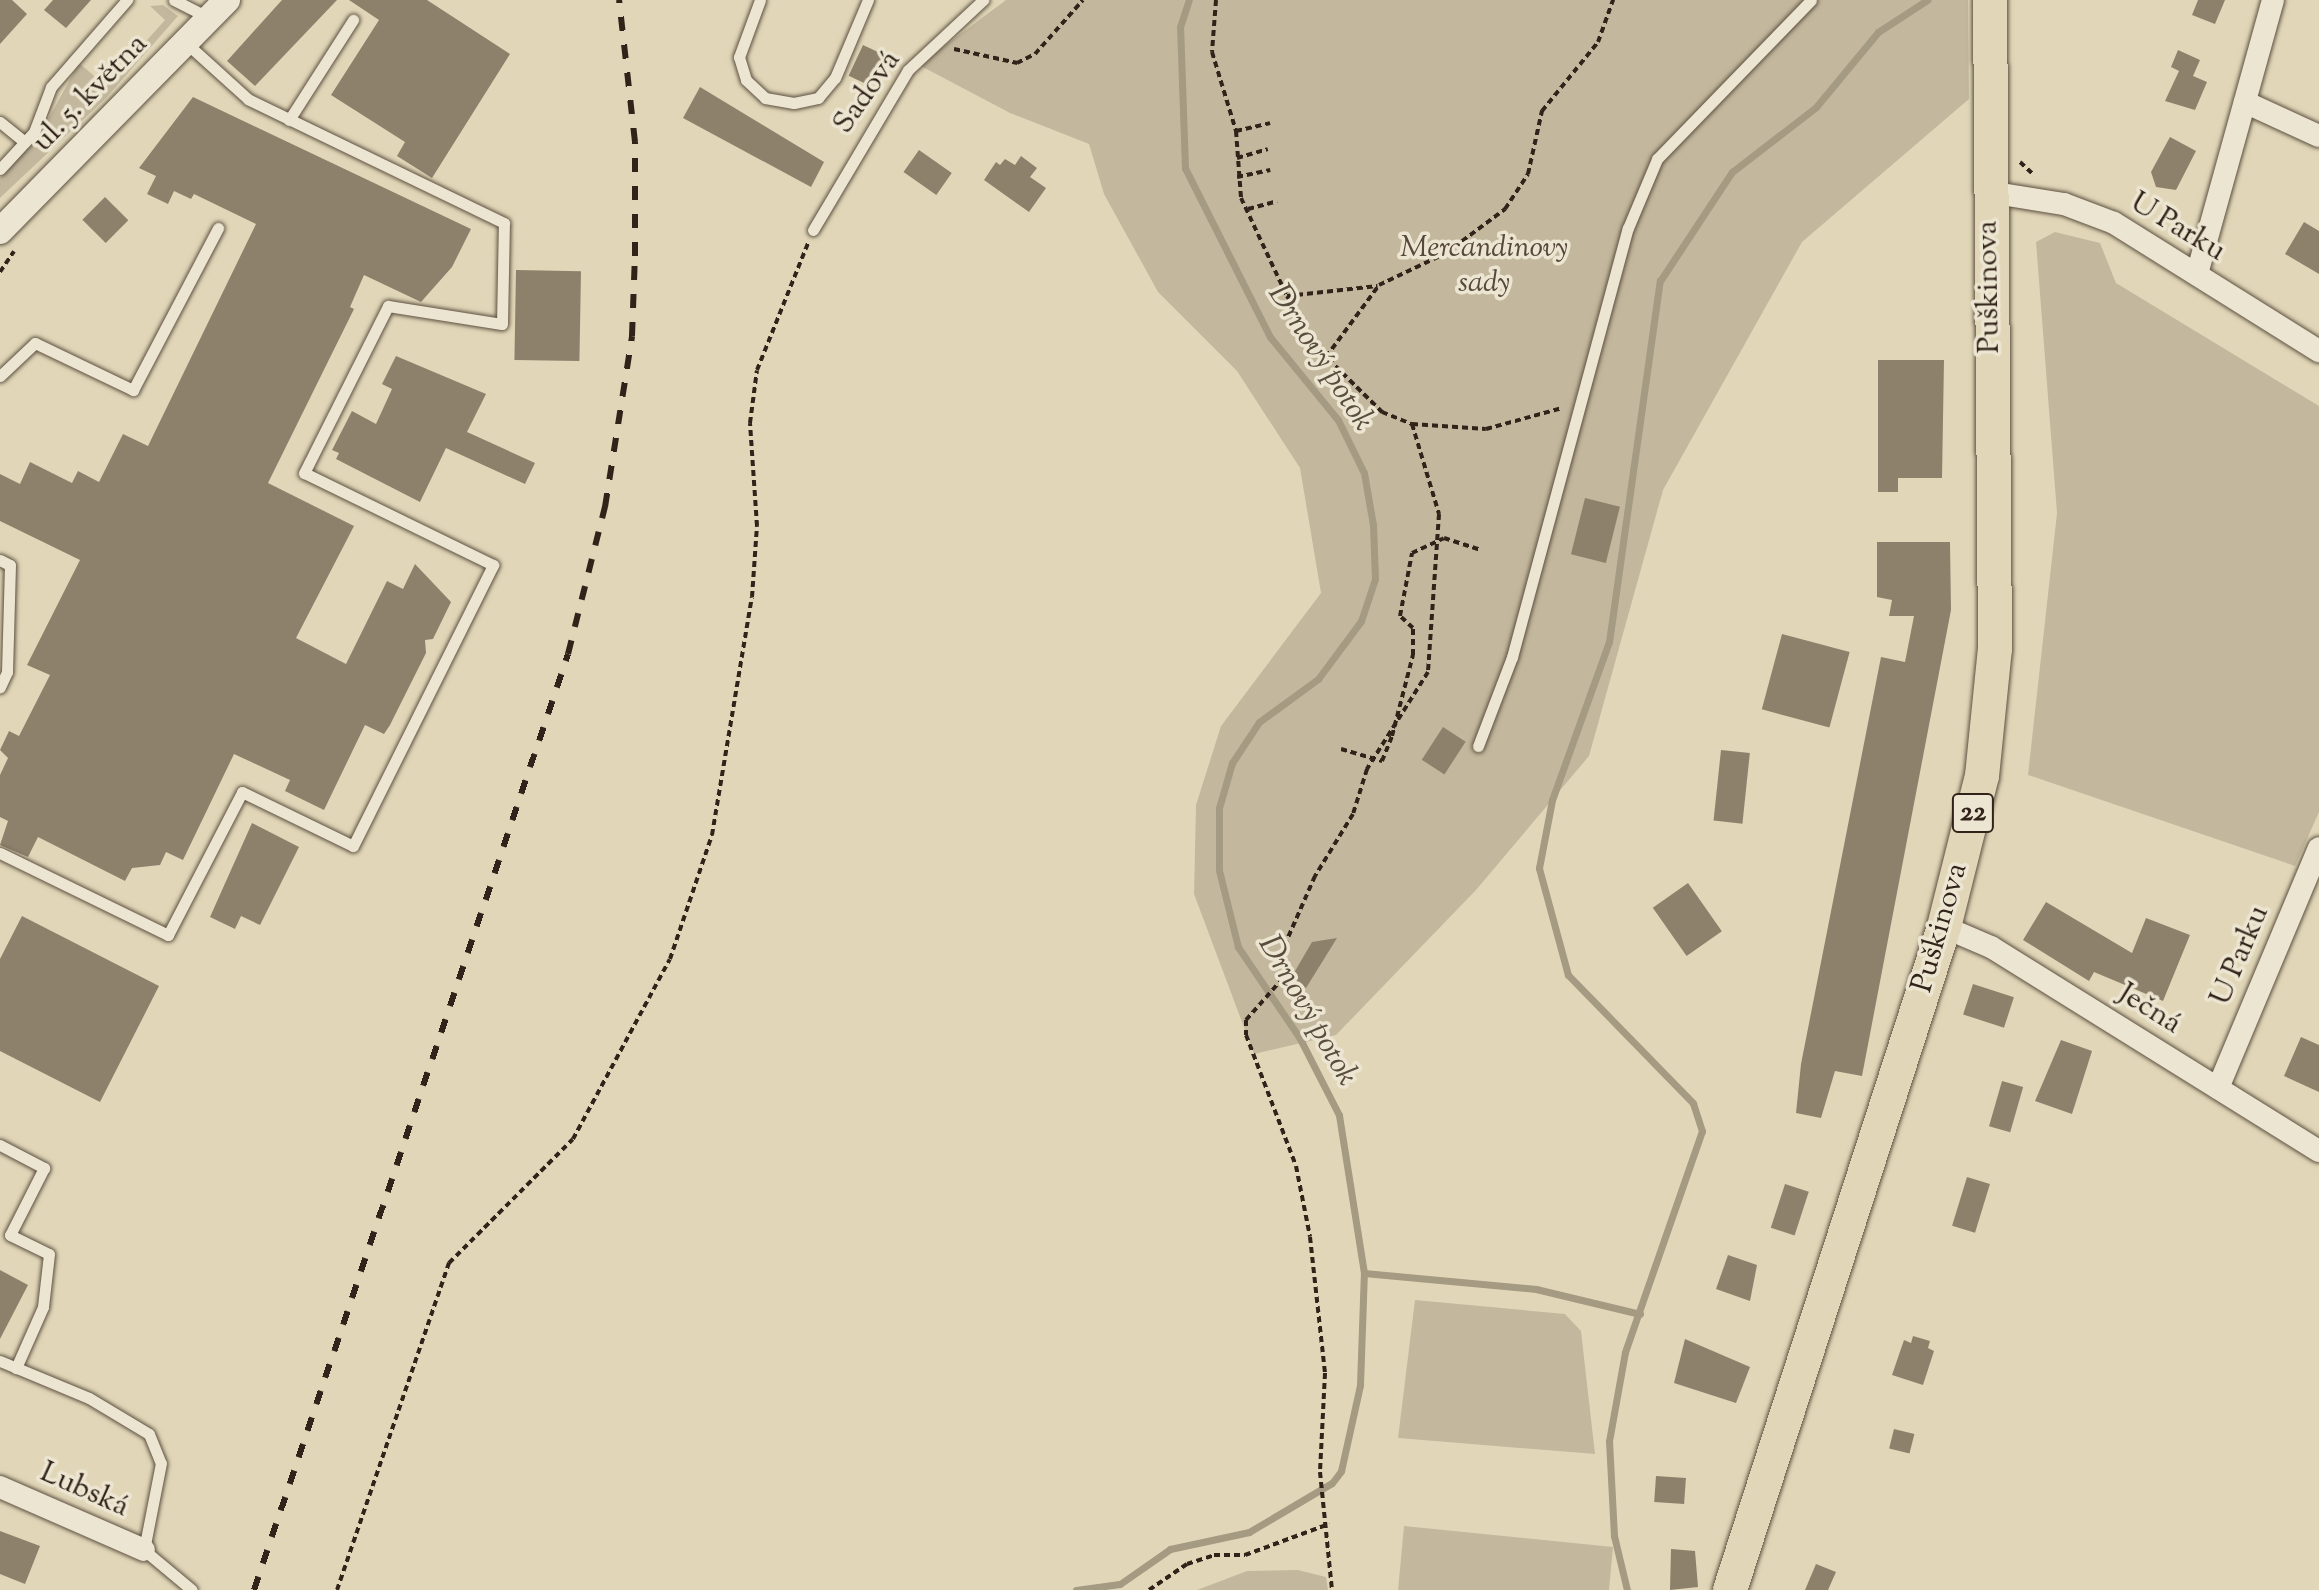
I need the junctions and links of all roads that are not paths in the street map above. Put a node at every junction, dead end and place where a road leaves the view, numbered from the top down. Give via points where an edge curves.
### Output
1 (127, 0) edge
2 (174, 0) edge
3 (760, 0) edge
4 (868, 0) edge
5 (983, 0) edge
6 (1811, 0) edge
7 (1990, 0) edge
8 (2273, 0) edge
9 (218, 9) edge
10 (353, 20) dead end
11 (185, 43) junction
12 (2245, 102) junction
13 (289, 120) junction
14 (0, 122) edge
15 (2319, 136) edge
16 (25, 142) junction
17 (0, 169) edge
18 (1989, 192) junction
19 (218, 228) dead end
20 (813, 230) road end
21 (0, 231) edge
22 (2197, 274) junction
23 (2319, 351) edge
24 (0, 376) edge
25 (0, 560) edge
26 (0, 687) edge
27 (1478, 746) dead end
28 (0, 853) edge
29 (2318, 854) edge
30 (1944, 927) junction
31 (2218, 1088) junction
32 (0, 1145) edge
33 (2319, 1151) edge
34 (0, 1361) edge
35 (16, 1368) junction
36 (0, 1487) edge
37 (144, 1550) junction
38 (192, 1590) edge
39 (1730, 1590) edge

1 - 16 lane via 51,87
2 - 9 lane
3 - 4 lane via 739,57 746,80 765,98 794,103 818,98 835,78
5 - 20 lane, Sadová via 908,70
6 - 27 lane via 1657,159 1628,228 1512,657
7 - 18 main road, Puškinova / 22
8 - 12 street
9 - 11 street, ul. 5. května
10 - 13 lane
11 - 13 lane via 248,99
11 - 21 street, ul. 5. května
12 - 15 street
12 - 22 street
13 - 28 lane via 504,223 502,324 388,306 304,473 493,565 353,846 242,792 168,935
14 - 16 lane
16 - 17 lane
18 - 22 street, U Parku via 2064,204 2114,223
18 - 30 main road, Puškinova / 22 via 1995,649 1982,776
19 - 24 lane via 133,390 35,343
22 - 23 street, U Parku
25 - 26 lane via 10,565 7,672
29 - 31 street, U Parku
30 - 31 street, Ječná via 1991,947
30 - 39 main road, Puškinova / 22
31 - 33 street, Ječná
32 - 35 lane via 44,1168 10,1235 49,1254 43,1307
34 - 35 lane
35 - 37 lane via 89,1398 149,1434 161,1463
36 - 37 street, Lubská
37 - 38 lane

